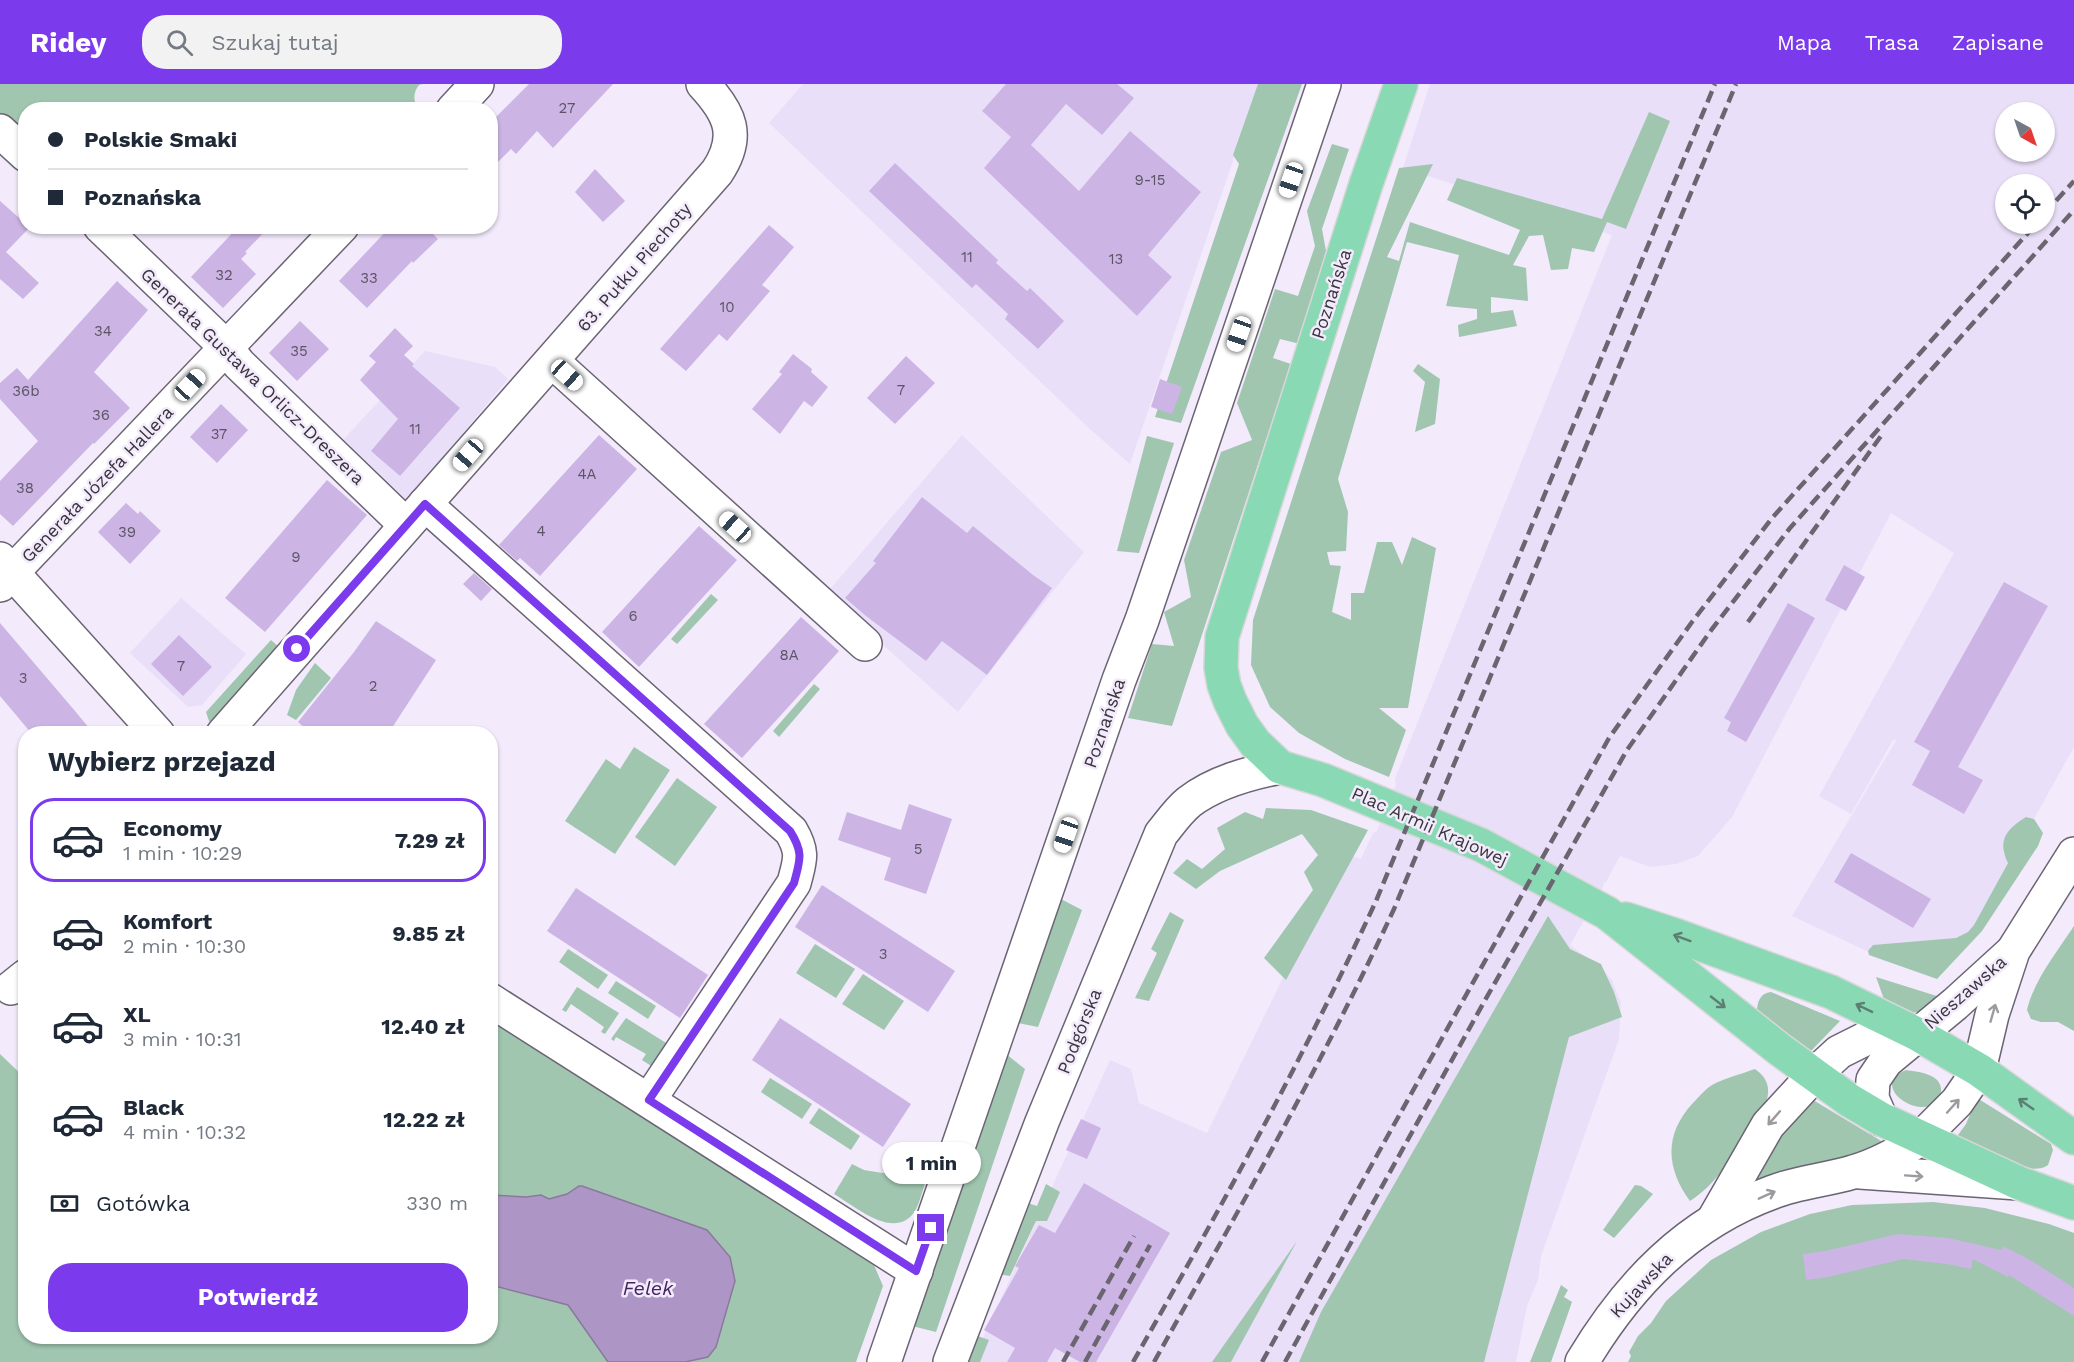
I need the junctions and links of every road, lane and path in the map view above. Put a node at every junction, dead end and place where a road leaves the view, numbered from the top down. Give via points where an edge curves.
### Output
1 (477, 84) edge
2 (703, 84) edge
3 (1324, 84) edge
4 (1401, 84) edge
5 (460, 102) edge
6 (0, 130) edge
7 (18, 147) edge
8 (108, 234) edge
9 (334, 234) edge
10 (226, 347) junction
11 (552, 361) junction
12 (416, 515) junction
13 (4, 572) edge
14 (865, 644) dead end
15 (150, 726) edge
16 (230, 726) edge
17 (1280, 767) junction
18 (2074, 854) edge
19 (1607, 913) junction
20 (2013, 951) junction
21 (498, 1005) edge
22 (1917, 1034) junction
23 (1979, 1070) junction
24 (1814, 1075) junction
25 (649, 1100) junction
26 (1881, 1119) junction
27 (1922, 1137) junction
28 (2074, 1138) edge
29 (1856, 1172) junction
30 (2019, 1183) junction
31 (2074, 1203) edge
32 (1714, 1219) junction
33 (916, 1271) junction
34 (884, 1362) edge
35 (950, 1362) edge
36 (1582, 1362) edge

1 - 5 street
2 - 11 street, 63. Pułku Piechoty via 730,124 730,146 723,164
3 - 33 street, Poznańska
4 - 17 main road, Poznańska via 1222,638 1221,668 1230,701 1255,743
6 - 7 street
8 - 10 street, Generała Gustawa Orlicz-Dreszera
9 - 10 street, Generała Józefa Hallera
10 - 12 street, Generała Gustawa Orlicz-Dreszera via 239,364
10 - 13 street, Generała Józefa Hallera
11 - 12 street, 63. Pułku Piechoty
11 - 14 street
12 - 16 street, 63. Pułku Piechoty
12 - 25 street, Generała Gustawa Orlicz-Dreszera via 790,831 799,845 800,861 794,883
13 - 15 street
17 - 19 main road, Plac Armii Krajowej via 1323,780 1481,844
17 - 35 street, Podgórska via 1248,774 1209,790 1189,802 1161,834 1059,1079
18 - 20 street, Nieszawska
22 -> 19 main road, Plac Armii Krajowej via 1831,992
19 -> 24 main road, Plac Armii Krajowej
20 - 22 street, Nieszawska
23 -> 20 street, Nieszawska
21 - 25 street
22 - 23 main road, Plac Armii Krajowej
22 - 24 street via 1869,1037 1839,1052
22 - 26 street via 1886,1061 1873,1080 1872,1098
27 -> 23 street via 1957,1102
28 -> 23 main road, Plac Armii Krajowej
24 - 26 main road, Plac Armii Krajowej
24 -> 32 street, Kujawska via 1768,1125
25 - 33 street
26 - 27 main road, Plac Armii Krajowej
27 - 29 street, Kujawska
27 - 30 main road, Plac Armii Krajowej
29 -> 30 street, Kujawska
32 -> 29 street, Kujawska via 1773,1191
30 - 31 main road, Plac Armii Krajowej
32 - 36 street, Kujawska via 1636,1285
33 - 34 street, Poznańska

